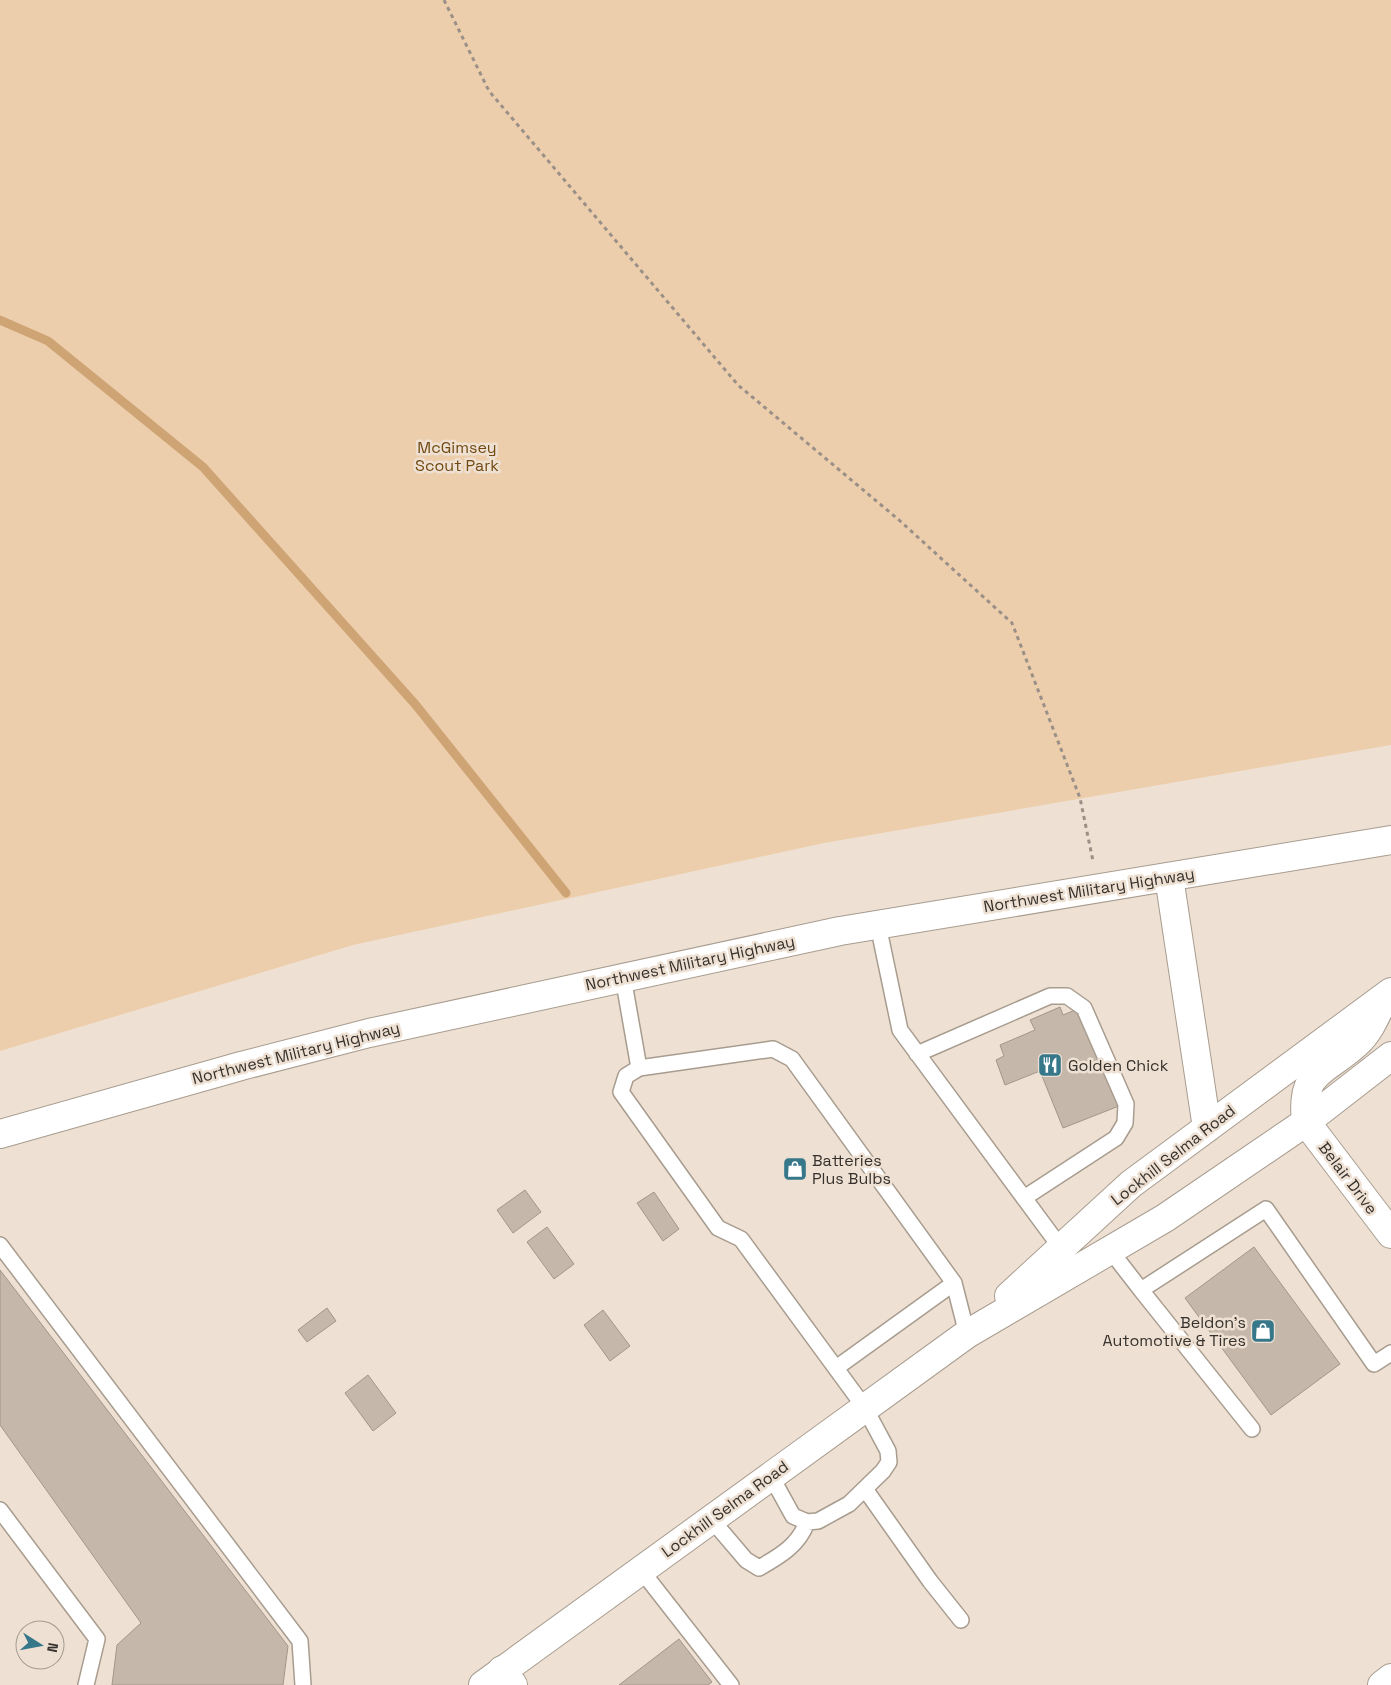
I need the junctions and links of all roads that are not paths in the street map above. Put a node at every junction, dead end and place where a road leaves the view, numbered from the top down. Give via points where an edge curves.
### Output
1 (1391, 840) edge
2 (1169, 877) junction
3 (878, 925) junction
4 (623, 978) junction
5 (1389, 993) edge
6 (917, 1054) junction
7 (1391, 1056) edge
8 (639, 1068) junction
9 (1306, 1122) junction
10 (1207, 1128) junction
11 (0, 1134) edge
12 (1024, 1198) junction
13 (1391, 1234) edge
14 (0, 1244) edge
15 (1061, 1248) junction
16 (1110, 1250) junction
17 (954, 1284) junction
18 (1141, 1290) junction
19 (967, 1334) junction
20 (1391, 1353) edge
21 (836, 1368) junction
22 (865, 1408) junction
23 (1252, 1429) dead end
24 (771, 1476) junction
25 (865, 1489) junction
26 (0, 1510) edge
27 (711, 1519) junction
28 (807, 1522) junction
29 (641, 1570) junction
30 (961, 1620) dead end
31 (1391, 1678) edge
32 (499, 1680) edge
33 (86, 1685) edge
34 (303, 1685) edge
35 (732, 1685) edge
36 (1382, 1685) edge

1 - 2 main road, Northwest Military Highway
2 - 3 main road, Northwest Military Highway
2 - 10 main road
3 - 4 main road, Northwest Military Highway
3 - 6 lane via 900,1030
4 - 8 lane
4 - 11 main road, Northwest Military Highway via 425,1020 259,1061
5 - 9 main road via 1370,1028 1356,1044 1318,1072 1308,1086 1303,1100
5 - 10 main road, Lockhill Selma Road
6 - 12 lane
6 - 12 lane via 1050,996 1067,996 1084,1008 1126,1104 1125,1124 1116,1138
7 - 9 main road, Lockhill Selma Road
8 - 17 lane via 773,1049 792,1059
8 - 21 lane via 626,1076 621,1092 718,1228 741,1239
9 - 13 main road, Belair Drive
9 - 16 main road, Lockhill Selma Road via 1165,1218
10 - 15 main road, Lockhill Selma Road via 1132,1184
12 - 15 lane
14 - 34 lane via 300,1641
15 - 19 main road, Lockhill Selma Road
16 - 18 lane
16 - 19 main road, Lockhill Selma Road
17 - 19 lane
17 - 21 lane
18 - 20 lane via 1266,1209 1374,1364
18 - 23 lane
19 - 22 main road, Lockhill Selma Road
21 - 22 lane
22 - 24 main road, Lockhill Selma Road
22 - 25 lane via 888,1451 889,1462
24 - 27 main road, Lockhill Selma Road
24 - 28 lane via 793,1516
25 - 28 lane via 849,1504 818,1521
25 - 30 lane
26 - 33 lane via 96,1639
27 - 28 lane via 746,1560 759,1568 782,1555 802,1536
27 - 29 main road, Lockhill Selma Road
29 - 32 main road, Lockhill Selma Road
29 - 35 lane
31 - 36 main road

